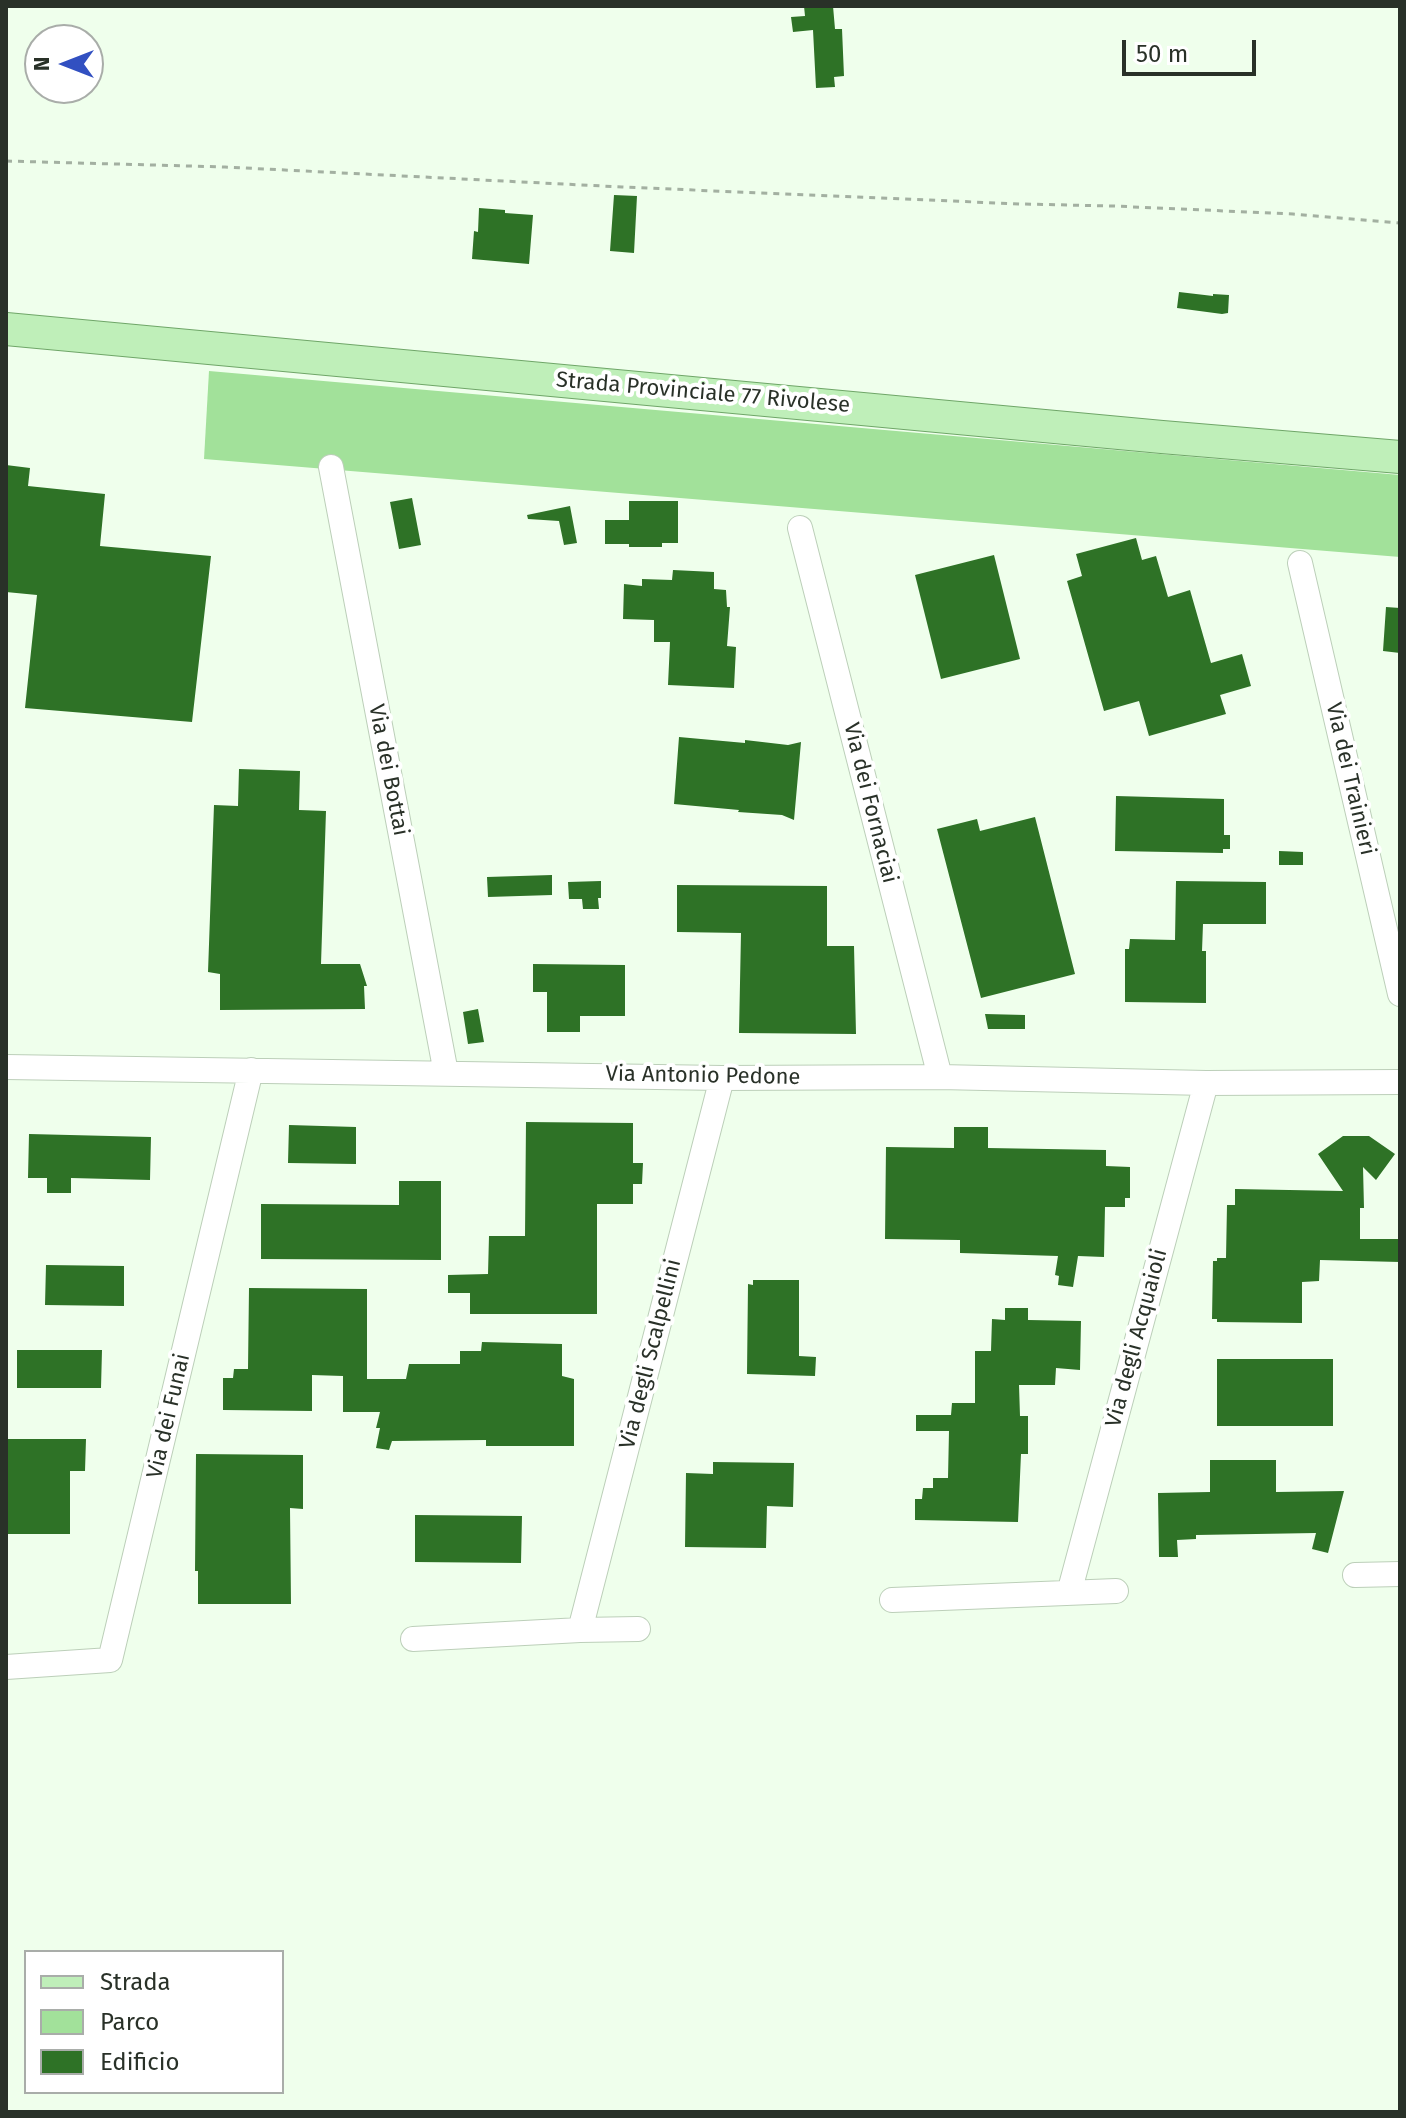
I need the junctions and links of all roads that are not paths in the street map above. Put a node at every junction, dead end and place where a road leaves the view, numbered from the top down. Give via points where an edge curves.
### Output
1 (6, 329) edge
2 (1400, 457) edge
3 (331, 467) dead end
4 (800, 528) dead end
5 (1300, 563) dead end
6 (1400, 994) edge
7 (6, 1051) edge
8 (17, 1067) edge
9 (251, 1070) junction
10 (446, 1073) junction
11 (940, 1077) junction
12 (722, 1078) junction
13 (1400, 1082) edge
14 (1206, 1083) junction
15 (1400, 1574) edge
16 (1355, 1575) dead end
17 (1116, 1591) dead end
18 (1069, 1593) junction
19 (892, 1600) dead end
20 (638, 1629) dead end
21 (580, 1630) junction
22 (413, 1639) dead end
23 (6, 1667) edge

1 - 2 main road, Strada Provinciale 77 Rivolese
3 - 10 street, Via dei Bottai
4 - 11 street, Via dei Fornaciai
5 - 6 street, Via dei Trainieri
7 - 8 street
8 - 9 street, Via Antonio Pedone
9 - 10 street, Via Antonio Pedone
9 - 23 street, Via dei Funai via 110,1660
10 - 12 street, Via Antonio Pedone
11 - 12 street, Via Antonio Pedone
11 - 14 street, Via Antonio Pedone
12 - 21 street, Via degli Scalpellini
13 - 14 street, Via Antonio Pedone
14 - 18 street, Via degli Acquaioli
15 - 16 street
17 - 18 street
18 - 19 street
20 - 21 street
21 - 22 street

